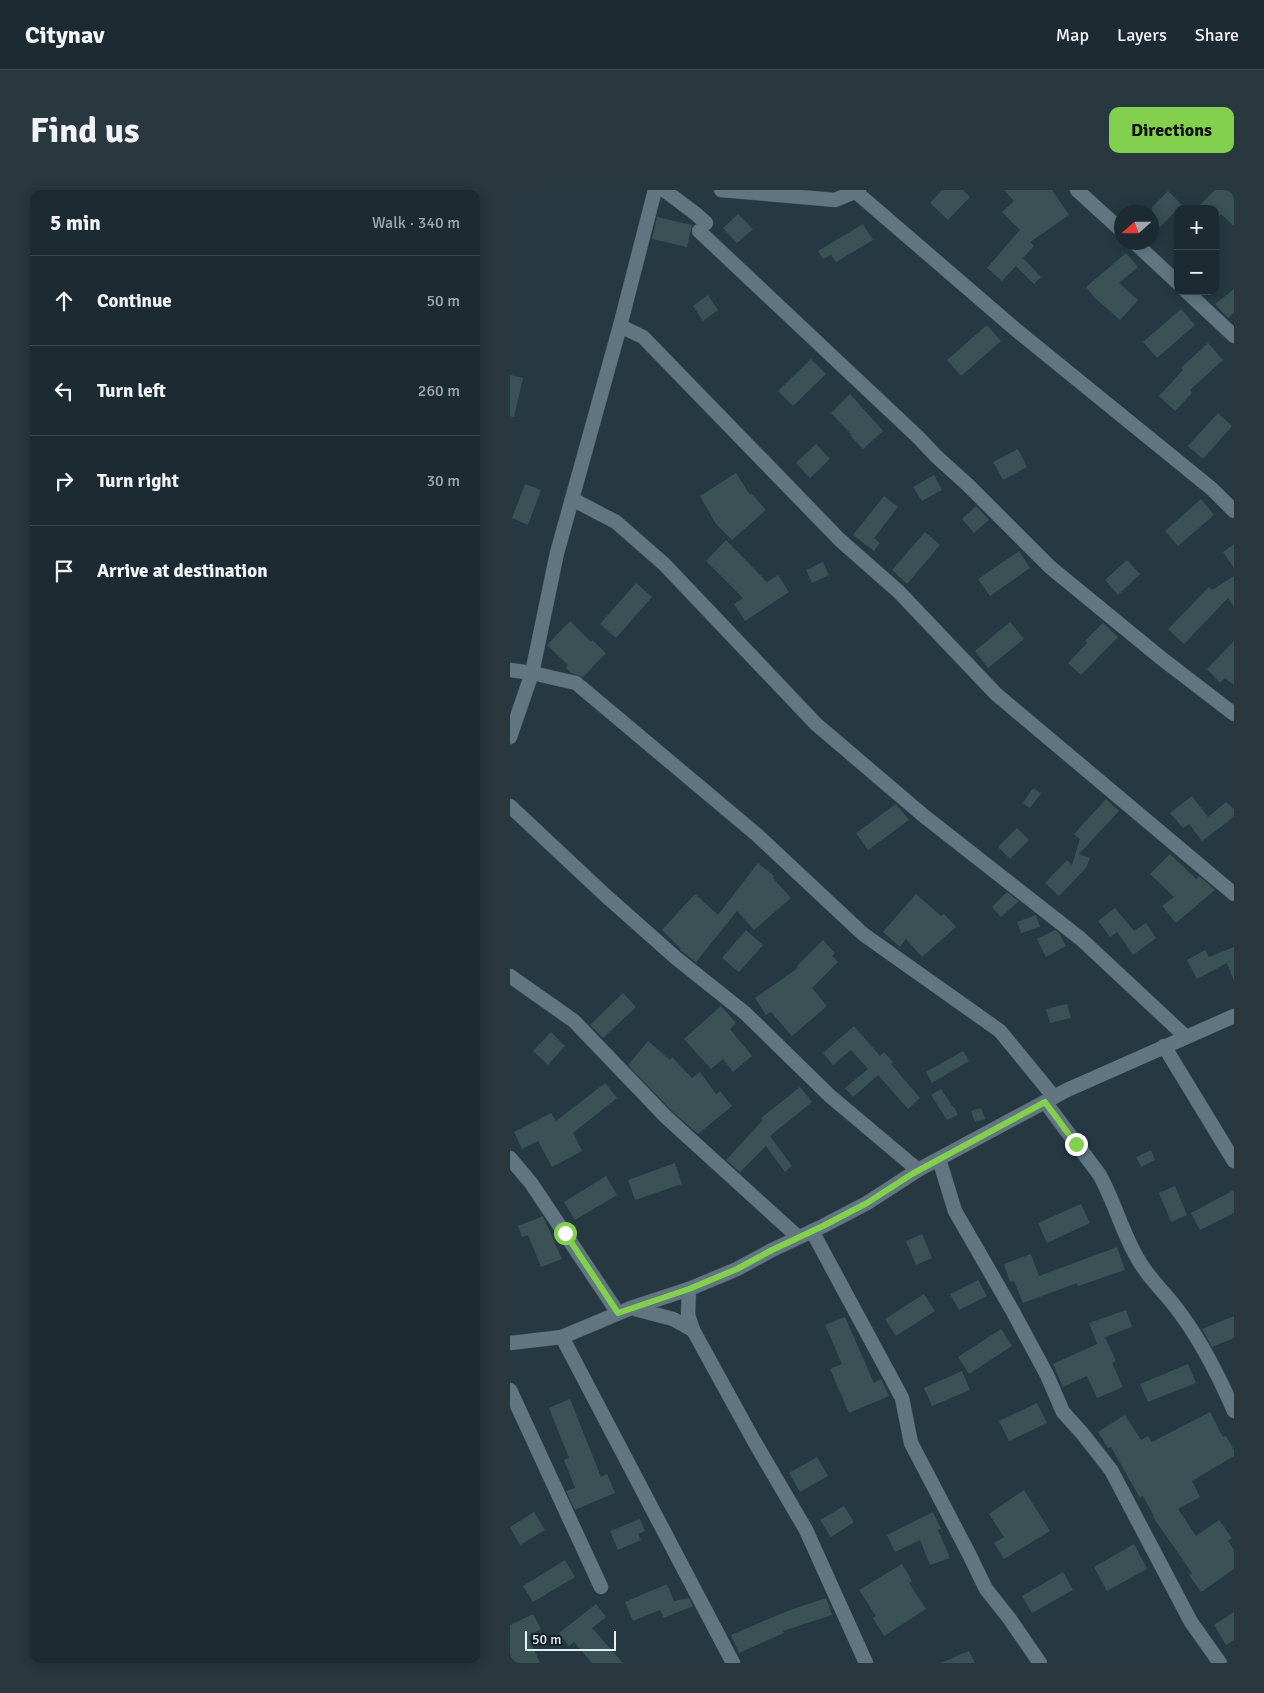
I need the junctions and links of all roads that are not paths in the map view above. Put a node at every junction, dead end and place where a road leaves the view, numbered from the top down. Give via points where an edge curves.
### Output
1 (655, 190) edge
2 (664, 190) edge
3 (721, 190) edge
4 (1077, 190) edge
5 (858, 191) edge
6 (1114, 224) edge
7 (1143, 250) edge
8 (1174, 279) edge
9 (1190, 295) edge
10 (620, 326) junction
11 (1234, 336) edge
12 (572, 499) junction
13 (1234, 511) edge
14 (510, 670) edge
15 (532, 673) junction
16 (1234, 714) edge
17 (510, 737) edge
18 (510, 806) edge
19 (1234, 894) edge
20 (510, 976) edge
21 (1234, 1016) edge
22 (1185, 1036) junction
23 (1164, 1046) junction
24 (1049, 1100) junction
25 (510, 1158) edge
26 (939, 1159) junction
27 (1234, 1161) edge
28 (918, 1170) junction
29 (812, 1231) junction
30 (798, 1237) junction
31 (689, 1289) junction
32 (625, 1311) junction
33 (693, 1330) junction
34 (562, 1337) junction
35 (510, 1344) edge
36 (510, 1390) edge
37 (1234, 1412) edge
38 (601, 1587) dead end
39 (733, 1663) edge
40 (866, 1663) edge
41 (1040, 1663) edge
42 (1220, 1663) edge

1 - 10 street
2 - 16 street via 696,214 702,227 1050,567
3 - 5 street via 835,200
4 - 6 street
5 - 13 street via 1015,329 1212,489
7 - 8 street
9 - 11 street
10 - 12 street
10 - 19 street via 643,337 840,540 899,592 996,694
12 - 15 street via 557,553
12 - 22 street via 616,522 664,564 816,724 924,816 1081,939
14 - 15 street
15 - 17 street
15 - 24 street via 576,683 756,834 863,934 1000,1031
18 - 28 street via 605,896 745,1013 830,1096
20 - 30 street via 574,1020 666,1117
21 - 22 street
22 - 23 street
23 - 24 street
23 - 27 street
24 - 26 street
24 - 37 street via 1103,1180 1124,1234 1139,1261 1154,1284 1174,1304 1209,1356
25 - 32 street
26 - 28 street
26 - 42 street via 955,1211 1025,1334 1063,1412 1111,1470 1191,1622
28 - 29 street via 867,1203
29 - 30 street
29 - 41 street via 902,1398 911,1443 986,1589
30 - 31 street via 737,1269
31 - 32 street
31 - 33 street via 688,1315
32 - 33 street via 673,1319
32 - 34 street
33 - 40 street via 806,1530
34 - 35 street
34 - 39 street
36 - 38 street

